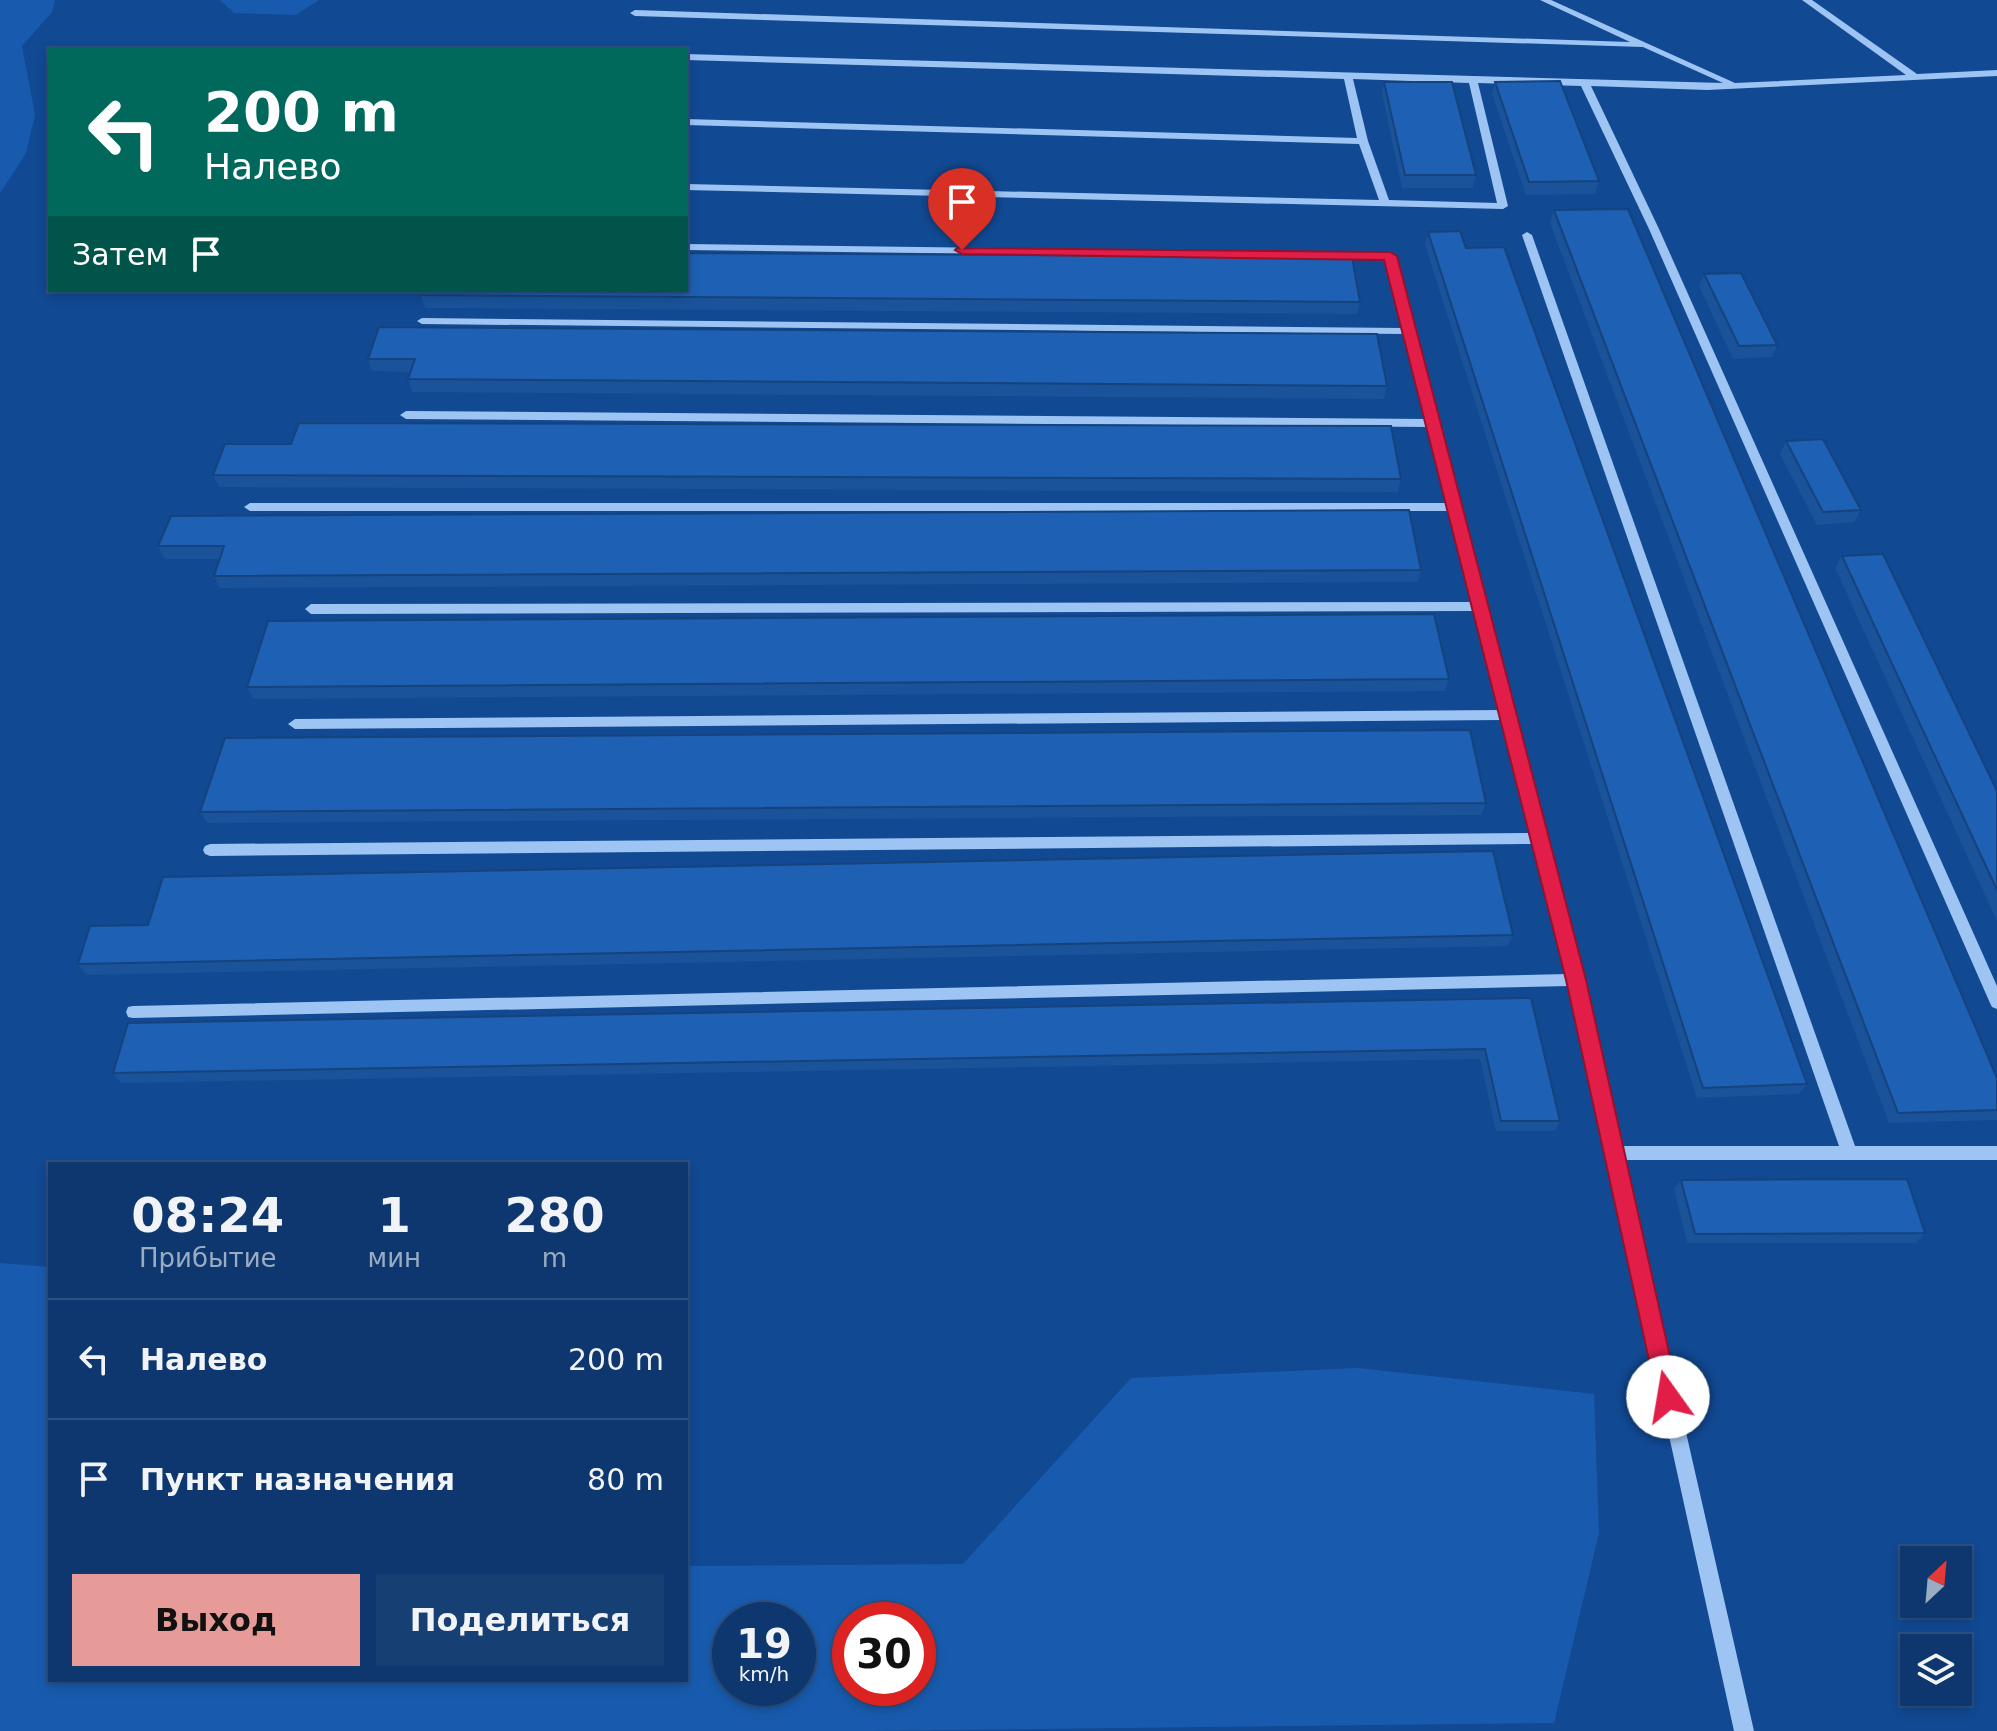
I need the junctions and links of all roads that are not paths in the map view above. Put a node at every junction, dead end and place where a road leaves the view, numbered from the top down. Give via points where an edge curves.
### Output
1 (1544, 0) edge
2 (1806, 0) edge
3 (635, 13) dead end
4 (1641, 45) junction
5 (688, 57) edge
6 (1997, 73) edge
7 (1348, 77) junction
8 (1917, 78) junction
9 (1473, 81) junction
10 (1585, 84) junction
11 (1735, 84) junction
12 (688, 122) edge
13 (1363, 141) junction
14 (688, 187) edge
15 (1386, 205) junction
16 (1527, 235) dead end
17 (688, 247) edge
18 (422, 321) dead end
19 (1409, 331) junction
20 (406, 415) dead end
21 (1433, 423) junction
22 (250, 507) dead end
23 (1454, 507) junction
24 (1480, 606) junction
25 (311, 609) dead end
26 (1508, 715) junction
27 (295, 724) dead end
28 (1539, 838) junction
29 (210, 850) dead end
30 (1576, 980) junction
31 (1997, 1003) edge
32 (133, 1012) dead end
33 (1613, 1153) junction
34 (1997, 1153) edge
35 (1850, 1154) junction
36 (1744, 1731) edge

1 - 4 street
2 - 8 street
3 - 4 street
4 - 11 street
5 - 7 street
6 - 8 street
7 - 9 street
7 - 13 street
8 - 11 street
9 - 10 street
9 - 15 street via 1503,206
10 - 11 street
10 - 31 street
12 - 13 street
13 - 15 street
14 - 15 street
16 - 35 street
17 - 19 street via 1390,256
18 - 19 street
19 - 21 street
20 - 21 street
21 - 23 street
22 - 23 street
23 - 24 street
24 - 25 street
24 - 26 street
26 - 27 street
26 - 28 street
28 - 29 street
28 - 30 street
30 - 32 street
30 - 33 street
33 - 35 street
33 - 36 street
34 - 35 street

